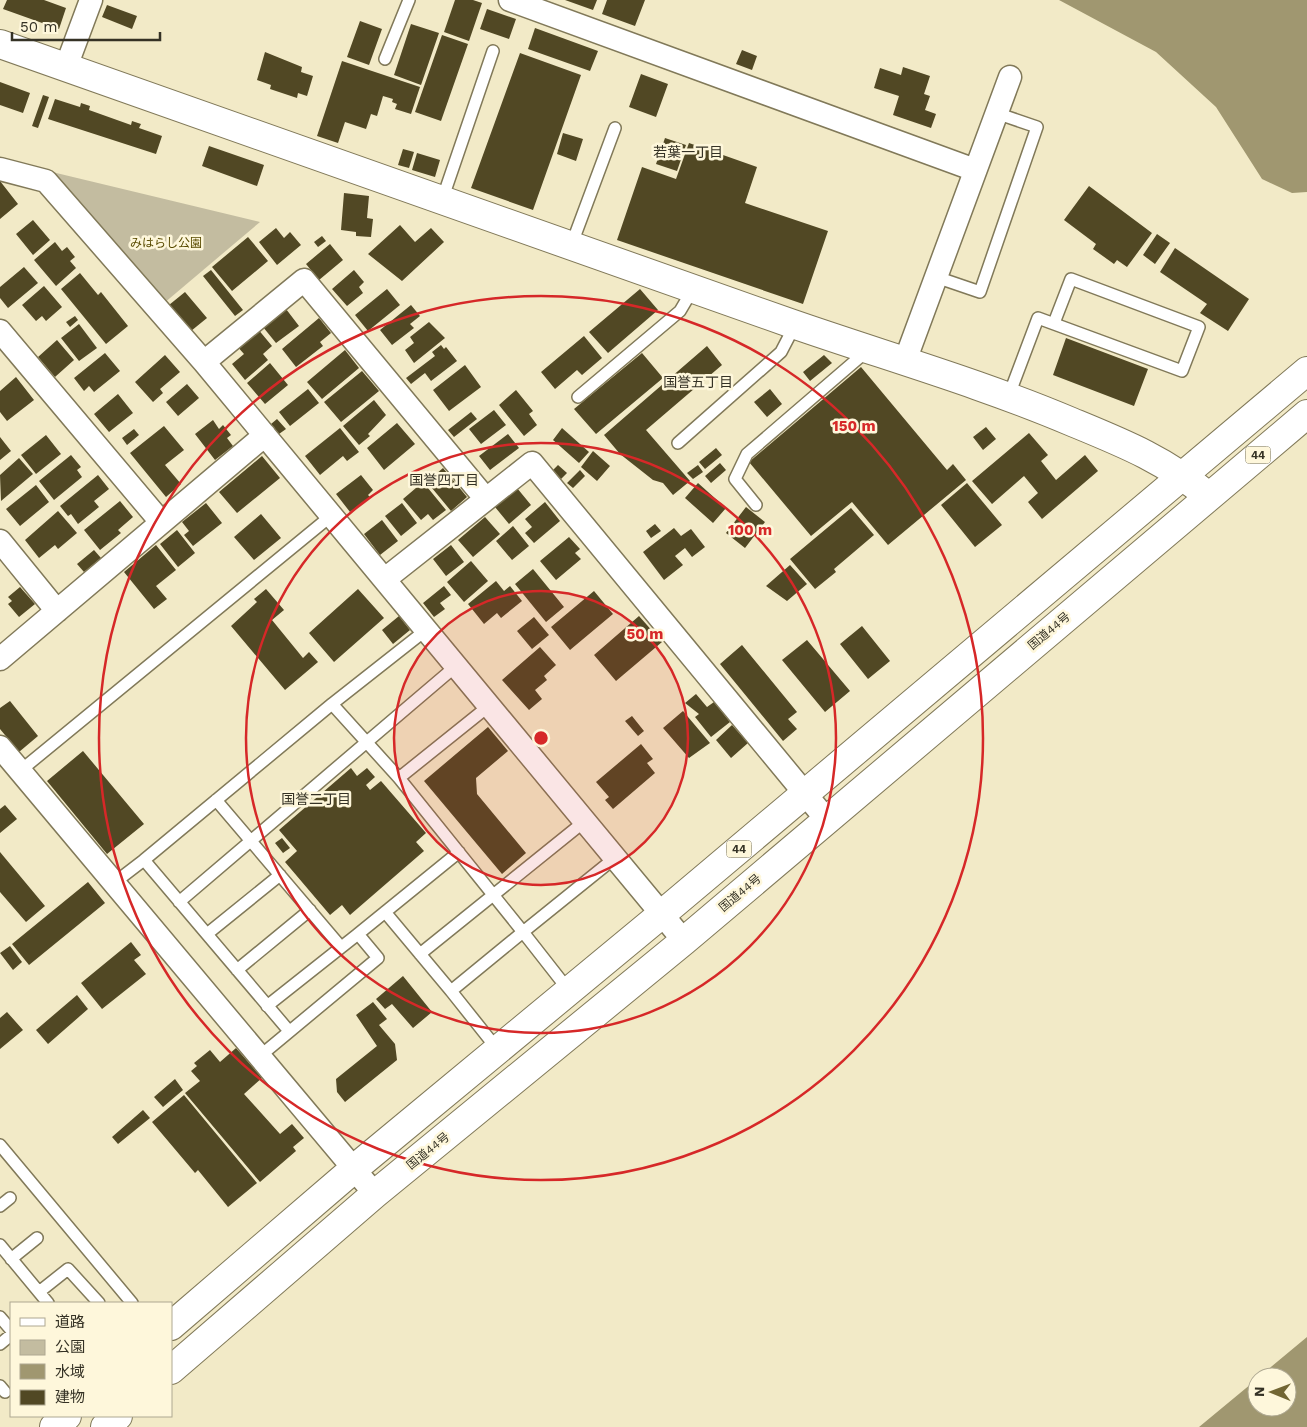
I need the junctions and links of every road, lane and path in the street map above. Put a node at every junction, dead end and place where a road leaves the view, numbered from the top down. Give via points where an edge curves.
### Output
1 (91, 0) edge
2 (409, 0) edge
3 (510, 0) edge
4 (0, 44) edge
5 (493, 51) dead end
6 (385, 59) dead end
7 (66, 67) junction
8 (1010, 77) dead end
9 (996, 113) junction
10 (615, 128) dead end
11 (0, 169) edge
12 (974, 170) junction
13 (442, 200) junction
14 (571, 246) junction
15 (936, 277) junction
16 (693, 289) junction
17 (795, 324) junction
18 (1054, 324) junction
19 (0, 331) edge
20 (869, 349) junction
21 (204, 362) junction
22 (905, 362) junction
23 (1307, 371) edge
24 (1009, 396) junction
25 (578, 397) dead end
26 (1307, 414) edge
27 (265, 435) junction
28 (678, 443) dead end
29 (1183, 475) junction
30 (1208, 496) junction
31 (485, 498) junction
32 (756, 505) dead end
33 (332, 515) junction
34 (161, 522) junction
35 (0, 541) edge
36 (384, 579) junction
37 (57, 611) junction
38 (426, 630) junction
39 (0, 659) edge
40 (456, 666) junction
41 (332, 704) junction
42 (490, 705) junction
43 (366, 742) junction
44 (0, 747) edge
45 (20, 771) junction
46 (399, 778) junction
47 (805, 794) junction
48 (216, 800) junction
49 (826, 819) junction
50 (585, 821) junction
51 (250, 840) junction
52 (459, 852) junction
53 (616, 857) junction
54 (144, 860) junction
55 (280, 875) junction
56 (114, 883) junction
57 (493, 895) junction
58 (179, 902) junction
59 (310, 910) junction
60 (385, 912) junction
61 (662, 914) junction
62 (523, 932) junction
63 (207, 934) junction
64 (358, 934) junction
65 (684, 940) junction
66 (342, 947) junction
67 (420, 954) junction
68 (237, 970) junction
69 (451, 991) junction
70 (570, 992) junction
71 (268, 1006) junction
72 (289, 1031) junction
73 (498, 1050) junction
74 (260, 1056) junction
75 (0, 1145) edge
76 (355, 1168) junction
77 (376, 1194) junction
78 (10, 1198) dead end
79 (0, 1206) edge
80 (37, 1238) dead end
81 (0, 1245) edge
82 (11, 1259) junction
83 (39, 1292) junction
84 (47, 1302) edge
85 (98, 1302) edge
86 (131, 1302) edge
87 (0, 1317) edge
88 (172, 1325) edge
89 (10, 1329) edge
90 (10, 1336) edge
91 (0, 1344) edge
92 (172, 1369) edge
93 (66, 1417) edge
94 (117, 1417) edge
95 (54, 1427) edge
96 (105, 1427) edge

1 - 7 street
2 - 6 lane
3 - 12 street
4 - 7 main road
5 - 13 lane
7 - 13 main road
8 - 9 street
9 - 12 street
9 - 15 lane via 1037,128 980,292
10 - 14 lane
11 - 21 street via 46,181
12 - 15 street
13 - 14 main road
14 - 16 main road
15 - 22 street
16 - 17 main road
16 - 25 lane via 680,311
17 - 20 main road
17 - 28 lane via 781,352
18 - 18 lane via 1071,279 1199,327 1182,371
18 - 24 lane via 1038,318
19 - 34 street
20 - 22 main road
20 - 32 lane via 747,454 735,479
21 - 27 street
21 - 31 street via 304,280
22 - 24 main road
23 - 29 main road, 44
24 - 29 main road via 1131,446
26 - 30 main road, 国道44号 / 44
27 - 33 street
27 - 34 street
29 - 30 main road
29 - 47 main road, 44
30 - 49 main road, 国道44号 / 44
31 - 36 street
31 - 47 street via 532,463
33 - 36 street
33 - 45 lane
34 - 37 street
35 - 37 street
36 - 38 street
37 - 39 street
38 - 40 street
38 - 41 lane
40 - 42 street
40 - 43 lane
41 - 43 lane
41 - 48 lane
42 - 46 lane
42 - 50 street
43 - 46 lane
43 - 51 lane
44 - 45 street
45 - 56 street
46 - 52 lane
47 - 49 street
47 - 61 main road, 44
48 - 51 lane
48 - 54 lane
49 - 65 main road, 国道44号 / 44
50 - 53 street
50 - 57 lane
51 - 55 lane
51 - 58 lane
52 - 57 lane
52 - 60 lane
53 - 61 street
53 - 62 lane
54 - 56 lane
54 - 58 lane
55 - 59 lane
55 - 63 lane
56 - 74 street
57 - 62 lane
57 - 67 lane
58 - 63 lane
59 - 66 lane
59 - 68 lane
60 - 64 lane
60 - 67 lane
61 - 65 street
61 - 70 main road, 44
62 - 69 lane
62 - 70 lane
63 - 68 lane
64 - 66 lane
64 - 72 lane via 378,958
65 - 77 main road, 国道44号 / 44
66 - 71 lane
67 - 69 lane
68 - 71 lane
69 - 73 lane
70 - 73 main road, 44
71 - 72 lane
72 - 74 lane
73 - 76 main road, 44
74 - 76 street
75 - 86 lane
76 - 77 street
76 - 88 main road, 44
77 - 92 main road, 国道44号 / 44
78 - 79 lane
80 - 82 lane
81 - 82 lane
82 - 83 lane
83 - 84 lane
83 - 85 lane via 68,1269
87 - 89 lane
90 - 91 lane
93 - 95 main road
94 - 96 main road

